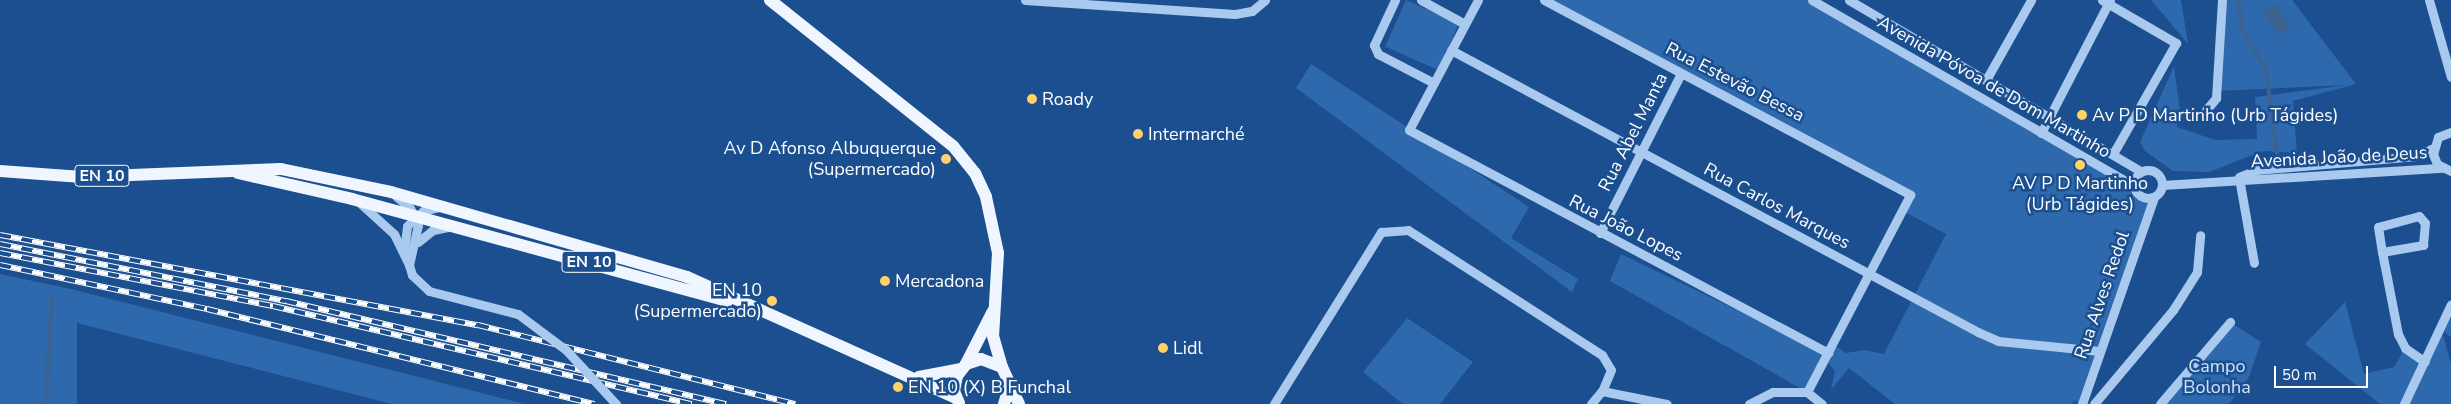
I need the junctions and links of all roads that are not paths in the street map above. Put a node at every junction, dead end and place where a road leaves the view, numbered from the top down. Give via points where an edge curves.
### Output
1 (770, 0) edge
2 (1025, 0) edge
3 (1265, 0) edge
4 (1395, 0) edge
5 (1421, 0) edge
6 (1478, 0) edge
7 (1544, 0) edge
8 (1812, 0) edge
9 (2031, 0) edge
10 (2222, 0) edge
11 (2429, 0) edge
12 (1070, 1) edge
13 (1854, 1) edge
14 (2108, 1) edge
15 (1846, 20) junction
16 (1465, 24) junction
17 (1451, 50) junction
18 (1681, 73) junction
19 (2451, 77) edge
20 (1986, 80) junction
21 (1434, 83) junction
22 (2206, 110) dead end
23 (2050, 117) junction
24 (2450, 129) edge
25 (2041, 133) junction
26 (2433, 148) junction
27 (1642, 153) junction
28 (2113, 154) junction
29 (2446, 169) edge
30 (0, 170) edge
31 (203, 170) junction
32 (2142, 171) junction
33 (2239, 178) junction
34 (2162, 185) junction
35 (2134, 186) junction
36 (391, 192) junction
37 (2154, 197) junction
38 (352, 199) junction
39 (445, 206) junction
40 (415, 217) junction
41 (454, 227) junction
42 (1600, 233) junction
43 (2200, 235) dead end
44 (416, 244) junction
45 (404, 252) junction
46 (2382, 252) junction
47 (2254, 263) dead end
48 (409, 265) junction
49 (1869, 273) junction
50 (2451, 304) edge
51 (763, 311) junction
52 (993, 311) junction
53 (2230, 322) dead end
54 (2100, 350) junction
55 (1828, 353) junction
56 (2425, 362) junction
57 (964, 367) junction
58 (1002, 367) junction
59 (909, 375) junction
60 (1009, 379) junction
61 (1602, 391) junction
62 (1807, 392) junction
63 (958, 401) edge
64 (616, 404) edge
65 (1004, 404) edge
66 (1019, 404) edge
67 (1274, 404) edge
68 (1591, 404) edge
69 (1667, 404) edge
70 (1749, 404) edge
71 (1822, 404) edge
72 (2082, 404) edge
73 (2094, 404) edge
74 (2160, 404) edge
75 (2404, 404) edge

1 - 52 main road via 953,146 974,173 986,197 998,253
2 - 12 street
3 - 12 street via 1252,11 1235,14
4 - 21 street via 1374,45 1378,54
5 - 16 street
6 - 16 street
7 - 18 street, Rua Estevão Bessa
8 - 15 street, Avenida Póvoa de Dom Martinho
9 - 20 street
10 - 22 street via 2216,98
11 - 19 street
13 - 15 street
13 - 20 street, Avenida Póvoa de Dom Martinho
14 - 23 street
14 - 28 street via 2176,44
15 - 25 street, Avenida Póvoa de Dom Martinho
16 - 17 street
17 - 21 street
17 - 27 street, Rua Carlos Marques
18 - 27 street, Rua Abel Manta
18 - 49 street, Rua Estevão Bessa via 1910,195
20 - 23 street, Avenida Póvoa de Dom Martinho
21 - 42 street, Rua João Lopes via 1409,130
23 - 25 street
23 - 28 street, Avenida Póvoa de Dom Martinho
24 - 26 street
25 - 35 street, Avenida Póvoa de Dom Martinho
26 - 29 street
26 - 33 street, Avenida João de Deus via 2416,156 2256,170
27 - 42 street, Rua Abel Manta
27 - 49 street, Rua Carlos Marques
28 - 32 street, Avenida Póvoa de Dom Martinho
29 - 33 street, Avenida João de Deus
30 - 31 main road, EN 10 via 82,177
31 - 36 main road, EN 10 via 281,169
31 - 38 main road, EN 10 via 278,180
32 - 34 street via 2158,173
32 - 35 street
33 - 34 street, Avenida João de Deus
33 - 47 street
34 - 37 street
35 - 37 street via 2141,196
36 - 39 main road, EN 10
36 - 40 street
37 - 54 street, Rua Alves Redol
38 - 40 main road, EN 10
38 - 45 street via 383,221
39 - 40 street
39 - 51 main road, EN 10 via 687,276
40 - 41 main road, EN 10
40 - 44 street
40 - 45 street via 407,226
41 - 44 street via 433,230
41 - 51 main road, EN 10
42 - 55 street, Rua João Lopes
43 - 73 street via 2197,272 2174,310
44 - 48 street
45 - 48 street
46 - 46 street via 2423,245 2425,224 2419,216 2378,227
46 - 56 street via 2398,334 2405,348
48 - 64 street, bridge via 412,276 429,291 518,314 566,350
49 - 54 street, Rua Carlos Marques via 1998,341
49 - 55 street
50 - 56 street
51 - 59 main road, EN 10
52 - 57 main road
52 - 58 main road
53 - 74 street
54 - 72 street, Rua Alves Redol
55 - 62 street
56 - 75 street
57 - 58 main road, EN 10 via 981,360
57 - 59 main road, EN 10 via 928,378
57 - 63 main road, EN 10 via 955,383
58 - 60 main road
59 - 63 main road, EN 10
60 - 65 main road
60 - 66 main road
61 - 67 street via 1611,370 1594,350 1408,230 1381,232
61 - 68 street
61 - 69 street
62 - 70 street via 1773,392
62 - 71 street

